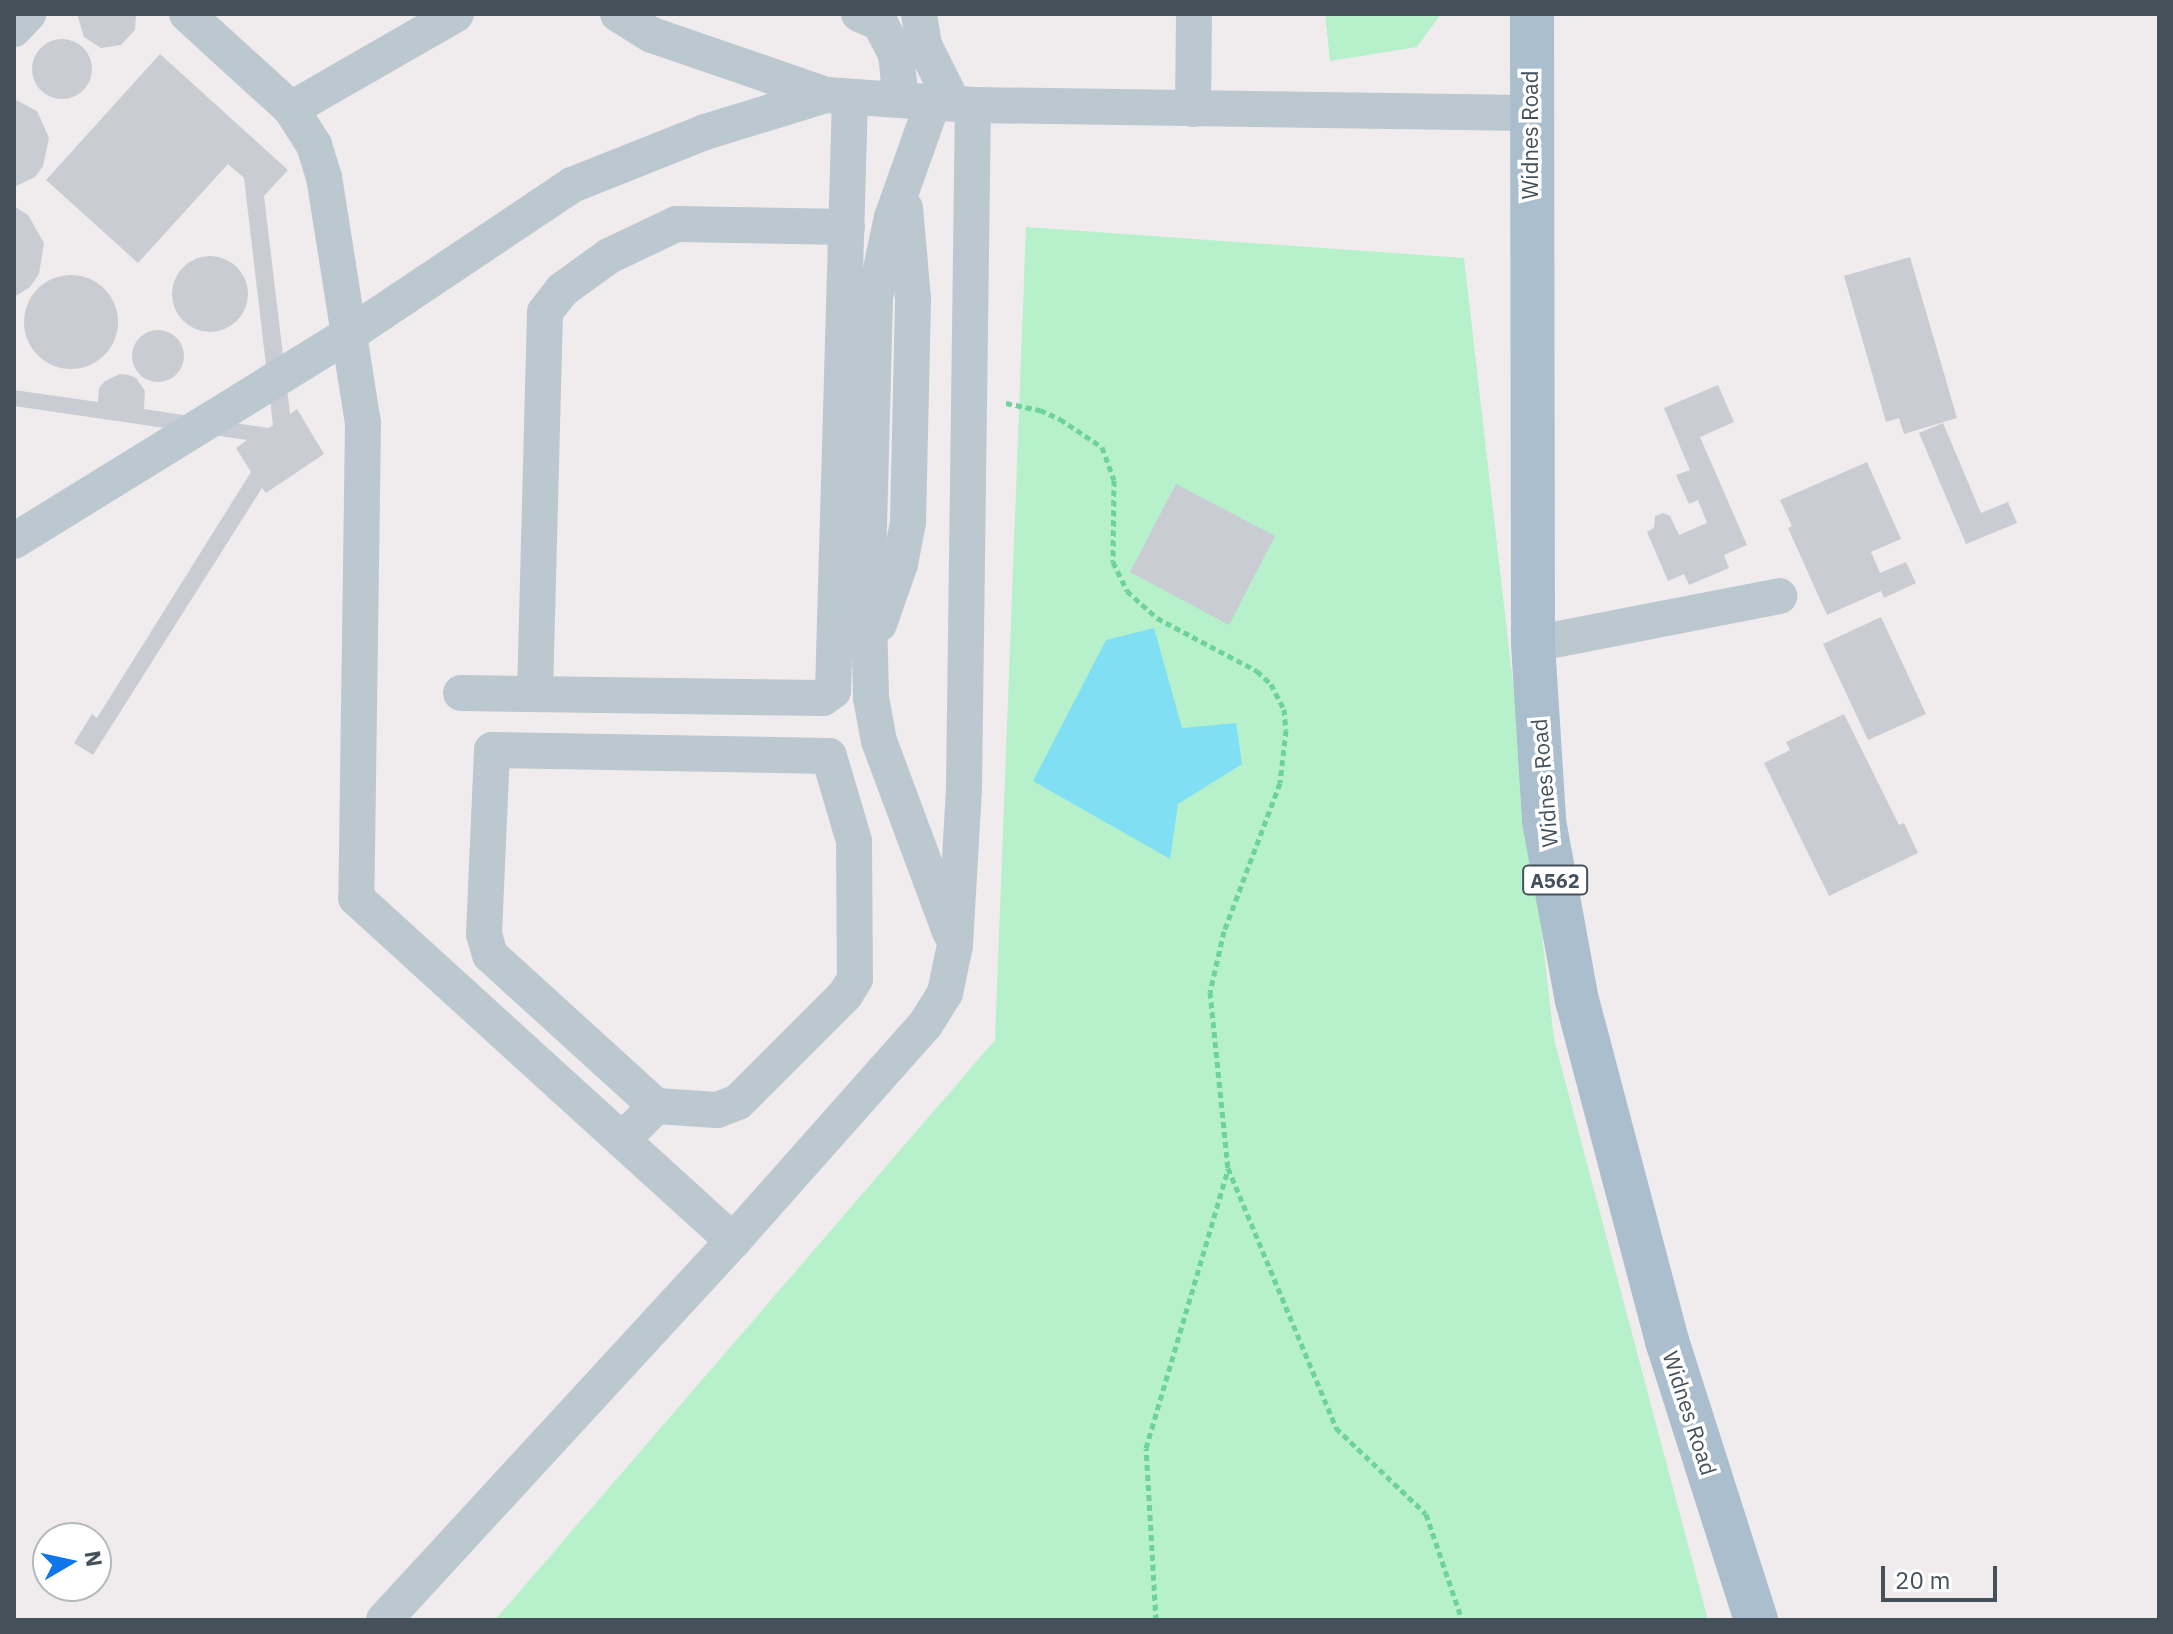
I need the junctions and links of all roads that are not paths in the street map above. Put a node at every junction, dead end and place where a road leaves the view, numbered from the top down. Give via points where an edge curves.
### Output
1 (28, 14) edge
2 (187, 14) edge
3 (618, 14) edge
4 (859, 14) edge
5 (919, 14) edge
6 (1194, 14) edge
7 (1532, 14) edge
8 (438, 18) edge
9 (14, 29) edge
10 (838, 96) junction
11 (890, 99) junction
12 (953, 103) junction
13 (291, 109) junction
14 (1193, 109) junction
15 (1529, 113) junction
16 (847, 227) junction
17 (351, 333) junction
18 (14, 541) edge
19 (1779, 596) dead end
20 (1533, 644) junction
21 (461, 693) dead end
22 (523, 693) junction
23 (509, 750) junction
24 (955, 945) junction
25 (656, 1106) junction
26 (622, 1140) junction
27 (733, 1241) junction
28 (384, 1620) edge
29 (1756, 1620) edge

1 - 9 lane
2 - 13 lane
3 - 10 lane via 652,35
4 - 11 lane via 880,23 896,54 899,84
5 - 12 lane via 924,45
6 - 14 lane
7 - 15 main road, Widnes Road / A562
8 - 13 lane
10 - 11 lane
10 - 16 lane
10 - 17 lane via 705,132 572,185
11 - 12 lane
12 - 14 lane
12 - 24 lane via 969,400 964,788
12 - 24 lane via 904,182 892,217 875,298 868,465 871,698 879,741
13 - 17 lane via 314,145 324,177
14 - 15 lane
15 - 20 main road, Widnes Road / A562
16 - 22 lane via 676,224 609,256 562,290 545,312
16 - 22 lane via 833,691 823,698
17 - 18 lane
17 - 26 lane via 363,422 356,898
19 - 20 lane
20 - 29 main road, Widnes Road / A562 via 1544,821 1577,1000 1667,1341
21 - 22 lane
22 - 23 lane
23 - 25 lane via 492,750 484,934 490,955
23 - 25 lane via 829,756 854,841 855,979 738,1102 717,1110
24 - 27 lane via 945,993 925,1025
25 - 26 lane
26 - 27 lane
27 - 28 lane

